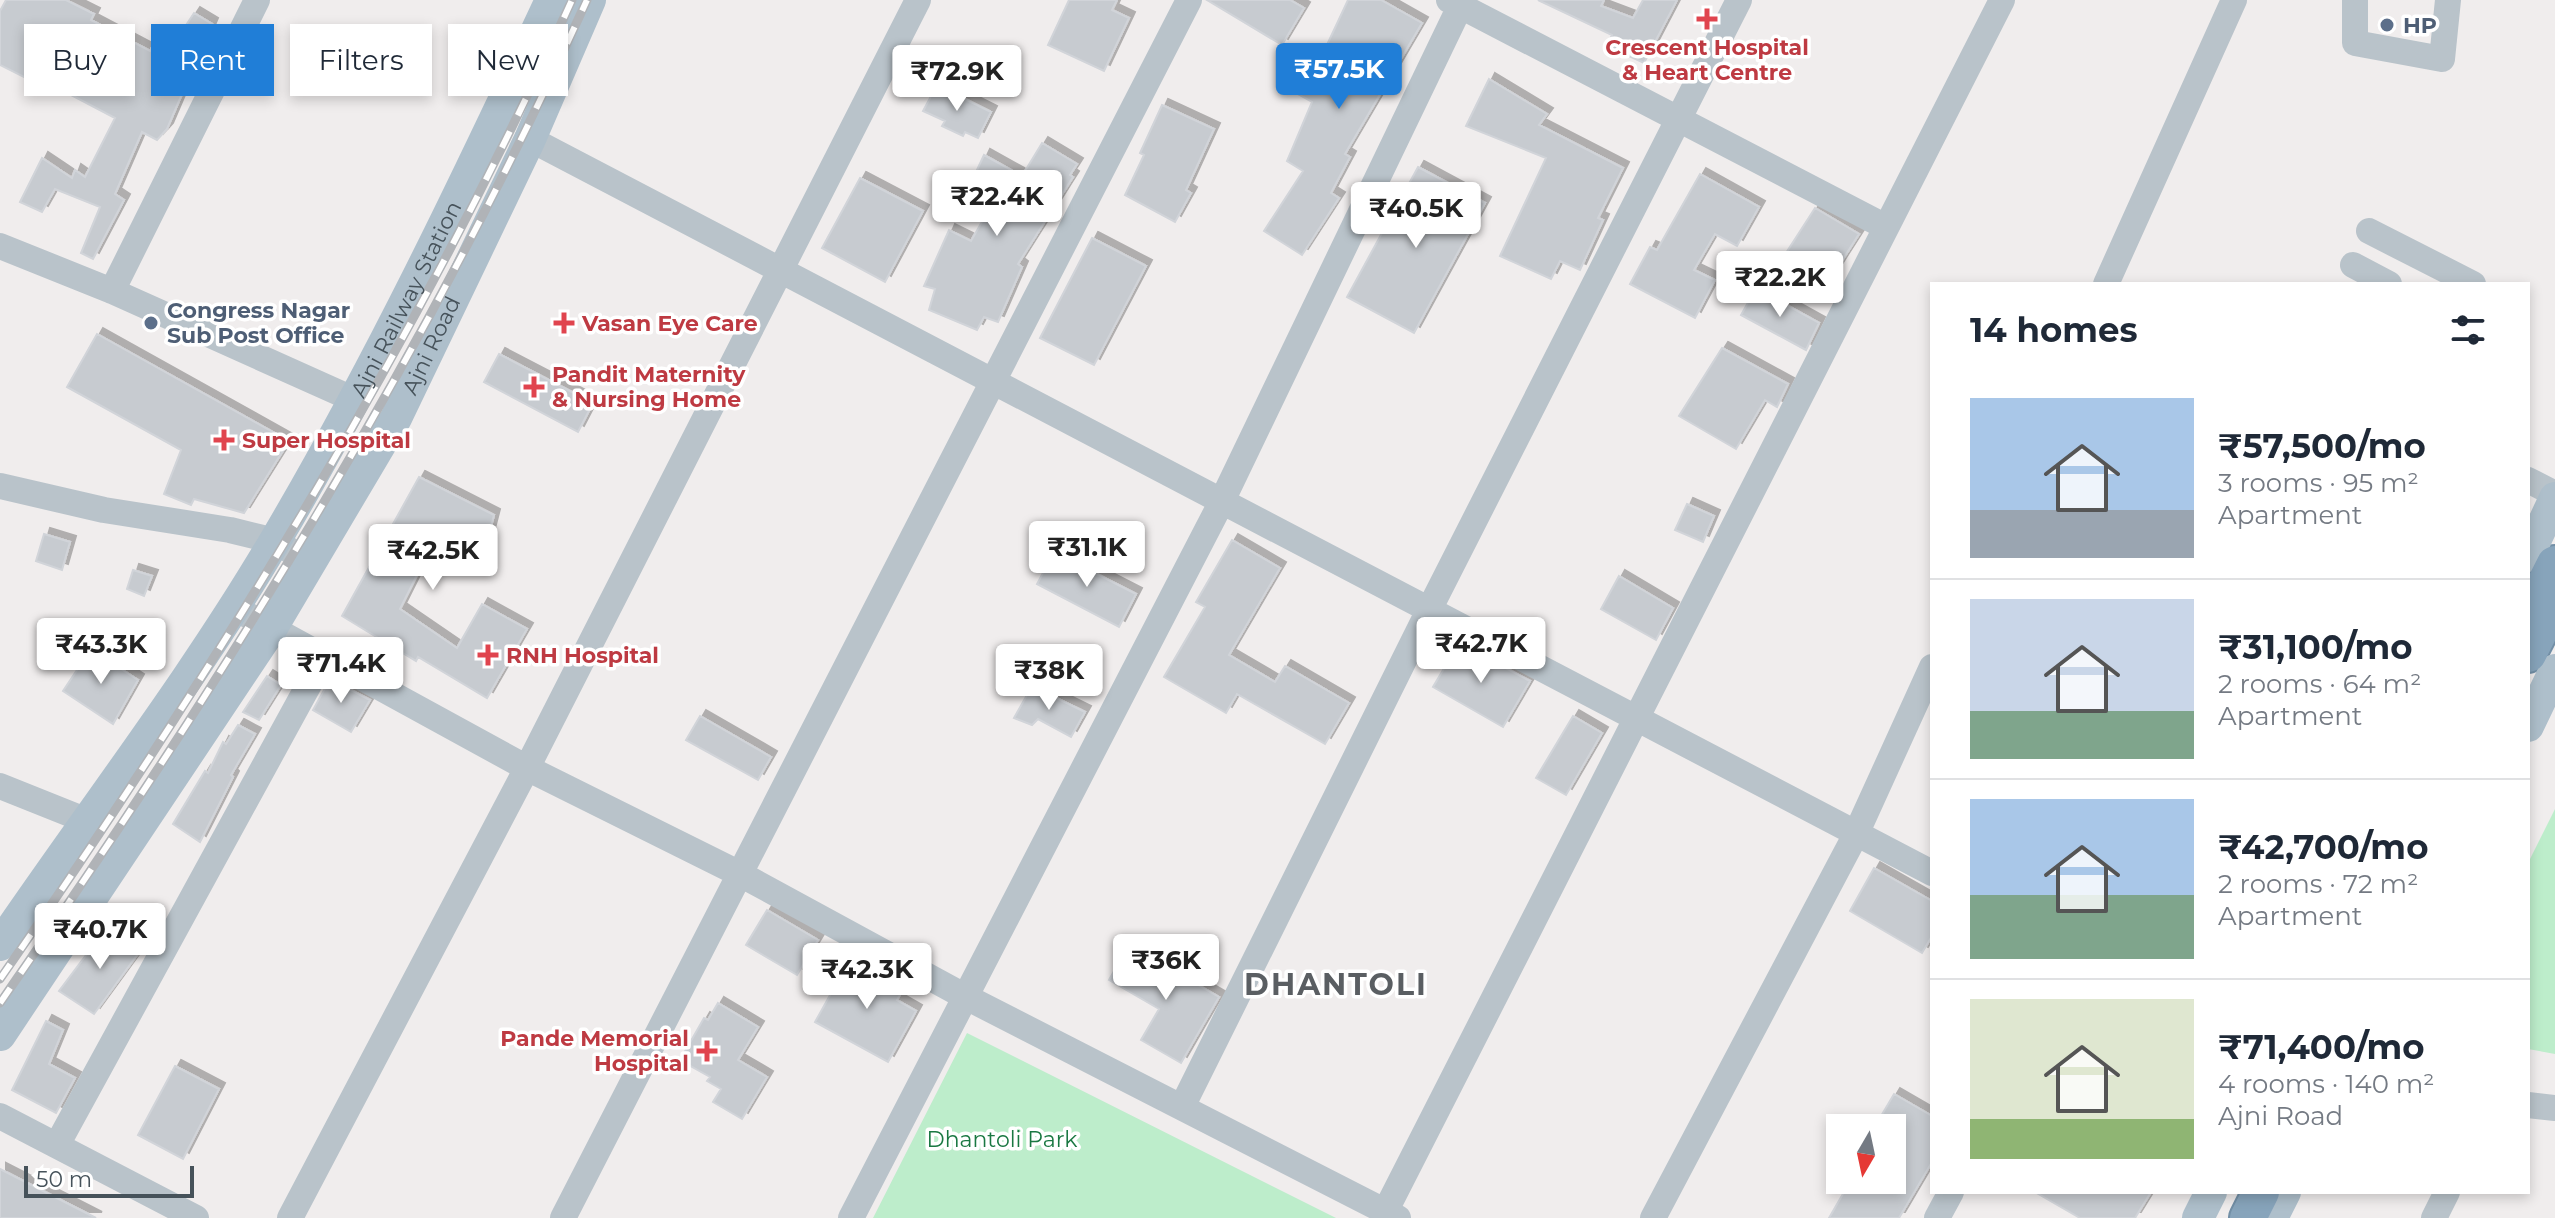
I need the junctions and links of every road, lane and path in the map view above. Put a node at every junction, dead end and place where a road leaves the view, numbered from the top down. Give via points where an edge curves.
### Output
1 (257, 0) edge
2 (551, 0) edge
3 (590, 0) edge
4 (918, 0) edge
5 (1189, 0) edge
6 (1739, 0) edge
7 (2002, 0) edge
8 (2234, 0) edge
9 (2355, 0) edge
10 (2448, 0) edge
11 (1457, 2) edge
12 (1678, 119) junction
13 (530, 139) junction
14 (1886, 227) junction
15 (2369, 231) dead end
16 (0, 246) edge
17 (2353, 265) dead end
18 (782, 270) junction
19 (2107, 282) edge
20 (2385, 282) edge
21 (2469, 282) edge
22 (112, 291) junction
23 (993, 382) junction
24 (355, 400) junction
25 (2530, 481) edge
26 (0, 486) edge
27 (2555, 496) edge
28 (1222, 501) junction
29 (275, 541) junction
30 (2530, 552) edge
31 (310, 563) junction
32 (2555, 564) edge
33 (2555, 601) edge
34 (233, 607) junction
35 (1429, 610) junction
36 (2530, 613) edge
37 (271, 629) junction
38 (2530, 650) edge
39 (324, 657) junction
40 (1930, 671) edge
41 (2555, 671) edge
42 (1636, 718) junction
43 (2530, 722) edge
44 (527, 768) junction
45 (0, 786) edge
46 (85, 820) junction
47 (1856, 834) junction
48 (1930, 872) edge
49 (740, 874) junction
50 (0, 945) edge
51 (964, 996) junction
52 (0, 1035) edge
53 (2530, 1105) edge
54 (1182, 1107) junction
55 (2555, 1108) edge
56 (0, 1116) edge
57 (57, 1145) junction
58 (1950, 1194) edge
59 (2210, 1194) edge
60 (2239, 1194) edge
61 (2260, 1194) edge
62 (2284, 1194) edge
63 (2446, 1194) edge
64 (1388, 1216) edge
65 (196, 1218) edge
66 (290, 1218) edge
67 (563, 1218) edge
68 (851, 1218) edge
69 (1653, 1218) edge
70 (1937, 1218) edge
71 (2198, 1218) edge
72 (2227, 1218) edge
73 (2248, 1218) edge
74 (2272, 1218) edge
75 (2434, 1218) edge

1 - 22 street
2 - 24 main road, Ajni Railway Station
3 - 13 main road, Ajni Road
4 - 18 street
5 - 23 street
6 - 12 street
7 - 14 street
8 - 19 street
9 - 10 street via 2355,43 2442,59
11 - 12 street
11 - 28 street
12 - 14 street
12 - 35 street
13 - 18 street
13 - 31 main road, Ajni Road via 396,418
14 - 42 street
15 - 21 street
16 - 22 street
17 - 20 street
18 - 23 street
18 - 44 street
22 - 24 street
23 - 28 street
23 - 49 street
24 - 29 main road, Ajni Railway Station
25 - 27 street
26 - 29 street
27 - 30 main road
28 - 35 street
28 - 51 street
29 - 31 street
29 - 34 main road, Ajni Railway Station
31 - 37 main road, Ajni Road
32 - 36 highway
33 - 38 highway
34 - 37 street
34 - 46 main road, Ajni Railway Station via 181,690
35 - 42 street
35 - 54 street
37 - 39 street
37 - 52 main road, Ajni Road
39 - 44 street
39 - 57 street
40 - 47 street
41 - 43 main road
42 - 47 street
42 - 64 street
44 - 49 street
44 - 66 street
45 - 46 street
46 - 50 main road, Ajni Railway Station
47 - 48 street
47 - 69 street
49 - 51 street
49 - 67 street
51 - 54 street
51 - 68 street
53 - 55 street
54 - 64 street
56 - 57 street
57 - 65 street
58 - 70 street
59 - 71 main road
60 - 72 highway
61 - 73 highway
62 - 74 main road
63 - 75 street

